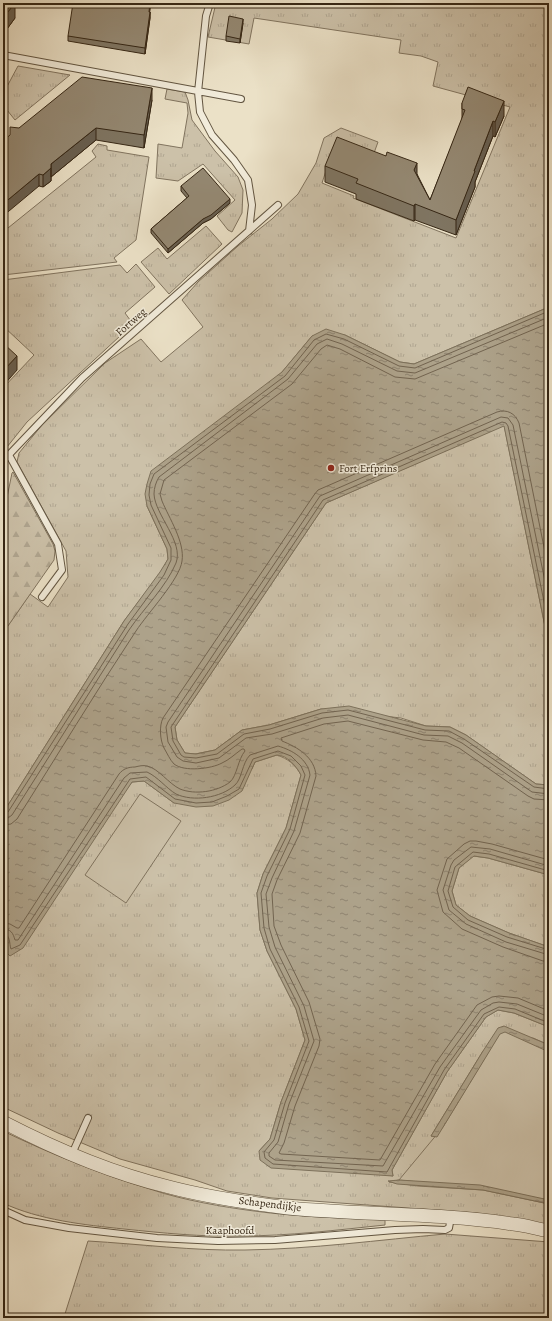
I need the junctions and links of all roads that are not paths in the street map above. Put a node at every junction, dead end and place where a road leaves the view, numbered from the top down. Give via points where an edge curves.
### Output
1 (210, 3) edge
2 (4, 56) edge
3 (198, 92) junction
4 (240, 99) dead end
5 (278, 205) dead end
6 (249, 231) junction
7 (9, 454) junction
8 (3, 460) edge
9 (42, 597) dead end
10 (88, 1118) dead end
11 (3, 1122) edge
12 (72, 1154) junction
13 (3, 1210) edge
14 (451, 1217) junction
15 (549, 1231) edge

1 - 3 lane via 206,16
2 - 3 lane
3 - 4 lane
3 - 6 lane via 200,112 212,135 248,180 252,205
5 - 6 lane, Fortweg
6 - 7 lane, Fortweg via 82,378
7 - 8 lane, Fortweg
7 - 9 lane via 58,544 62,570
10 - 12 lane
11 - 12 street, Schapendijkje
12 - 14 street, Schapendijkje via 127,1175 209,1196 288,1208
13 - 14 lane, Kaaphoofd via 25,1220 69,1228 157,1238 218,1241 445,1230 449,1228
14 - 15 street, Schapendijkje

